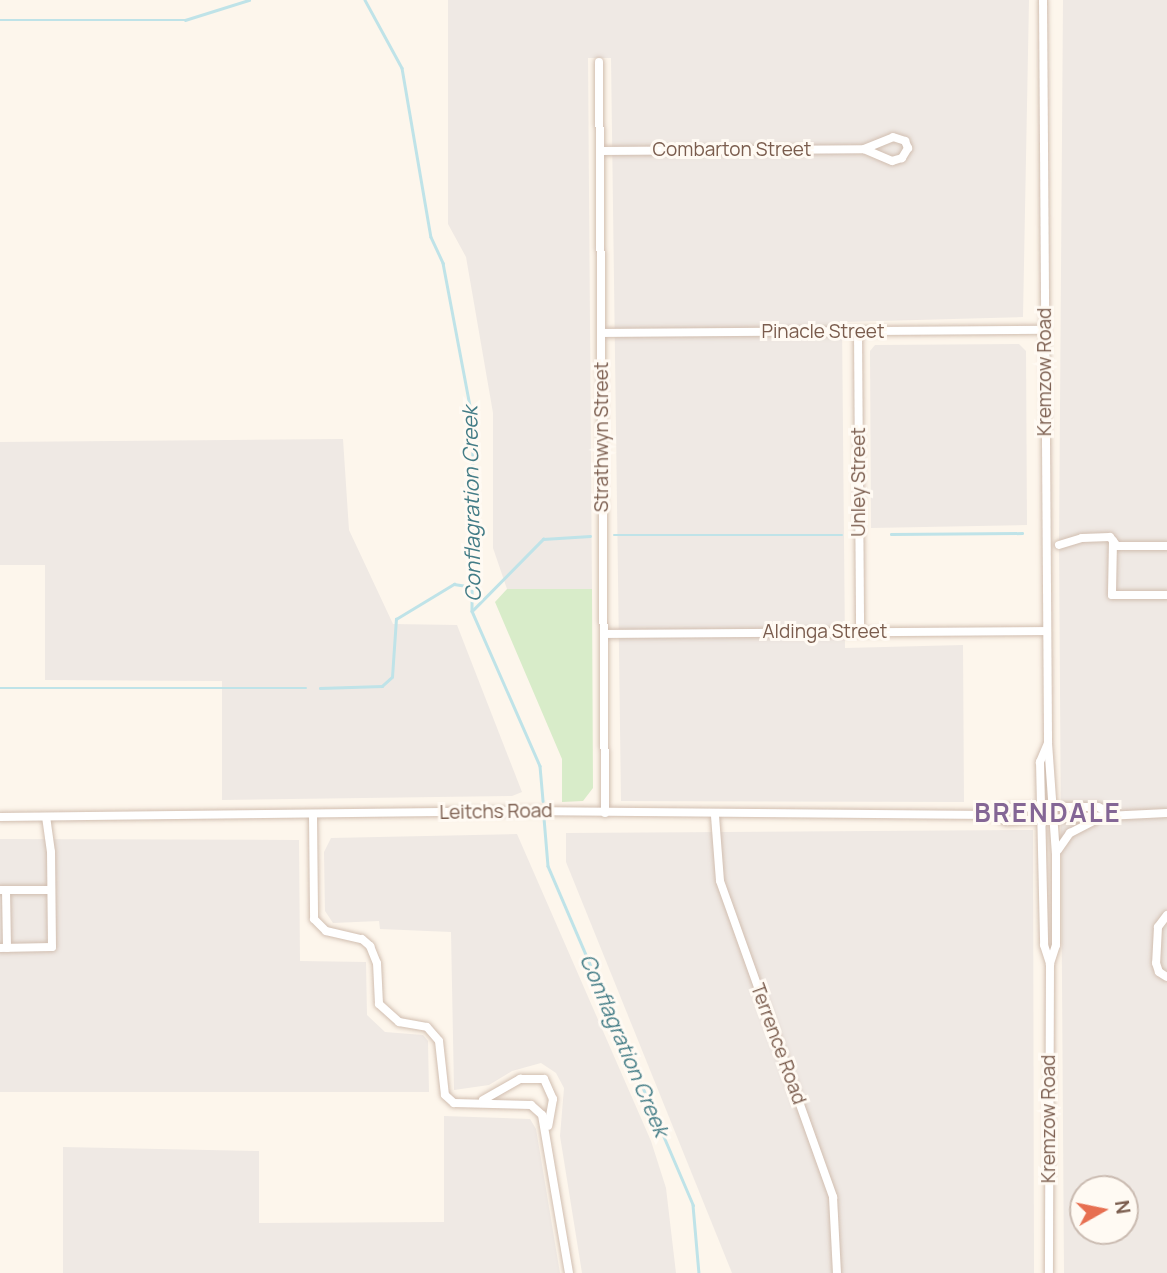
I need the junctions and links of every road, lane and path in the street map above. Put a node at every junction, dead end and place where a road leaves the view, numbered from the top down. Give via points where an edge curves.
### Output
1 (1043, 0) edge
2 (599, 62) dead end
3 (864, 149) junction
4 (600, 151) junction
5 (1045, 330) junction
6 (858, 331) junction
7 (601, 333) junction
8 (1112, 541) junction
9 (1059, 545) dead end
10 (1167, 546) edge
11 (1167, 595) edge
12 (1047, 631) junction
13 (860, 632) junction
14 (604, 634) junction
15 (1048, 743) junction
16 (1041, 807) junction
17 (1054, 807) junction
18 (605, 813) junction
19 (1167, 813) edge
20 (1113, 814) junction
21 (313, 815) junction
22 (991, 815) junction
23 (715, 816) junction
24 (0, 817) edge
25 (46, 817) junction
26 (1099, 819) junction
27 (1042, 820) junction
28 (1054, 820) junction
29 (1056, 854) junction
30 (3, 890) edge
31 (51, 890) junction
32 (1167, 915) edge
33 (4, 948) edge
34 (1050, 964) junction
35 (1167, 977) edge
36 (520, 1079) junction
37 (477, 1102) junction
38 (519, 1103) junction
39 (547, 1131) junction
40 (569, 1273) edge
41 (837, 1273) edge
42 (1049, 1273) edge

1 - 5 street, Kremzow Road
2 - 4 street, Strathwyn Street
3 - 3 street, Combarton Street via 894,137 905,141 908,148 902,158 892,161
3 - 4 street, Combarton Street
4 - 7 street, Strathwyn Street
5 - 6 street, Pinacle Street
5 - 12 street, Kremzow Road
6 - 7 street, Pinacle Street
6 - 13 street, Unley Street
7 - 14 street, Strathwyn Street
8 - 9 street via 1082,538
8 - 10 street via 1117,546
8 - 11 street via 1112,595
12 - 13 street, Aldinga Street
12 - 15 street, Kremzow Road
13 - 14 street, Aldinga Street
14 - 18 street, Strathwyn Street
15 - 16 street, Kremzow Road via 1040,762
15 - 17 street, Kremzow Road
16 - 17 street, Leitchs Road
16 - 22 street, Leitchs Road via 1007,808
16 - 27 street, Kremzow Road
17 - 20 street, Leitchs Road via 1098,807
17 - 28 street, Kremzow Road
18 - 21 street, Leitchs Road
18 - 23 street, Leitchs Road
19 - 20 street, Leitchs Road
20 - 26 street, Leitchs Road
21 - 25 street, Leitchs Road
21 - 37 street via 314,919 326,930 362,939 370,946 377,963 379,1004 388,1016 434,1033 441,1085 454,1103
22 - 23 street, Leitchs Road
22 - 27 street, Leitchs Road via 1007,821
23 - 41 street, Terrence Road via 720,881 835,1207
24 - 25 street, Leitchs Road
25 - 31 street
26 - 28 street, Leitchs Road
26 - 29 street via 1070,834
27 - 28 street, Leitchs Road
27 - 34 street, Kremzow Road via 1044,945
28 - 29 street, Kremzow Road
29 - 34 street, Kremzow Road via 1056,945
30 - 31 street
30 - 33 street
31 - 33 street via 52,947
32 - 35 street via 1158,927 1156,963
34 - 42 street, Kremzow Road
36 - 37 street
36 - 38 street via 513,1090
36 - 39 street via 544,1079 550,1088 553,1100
37 - 38 street
38 - 39 street via 531,1105 542,1115
39 - 40 street

